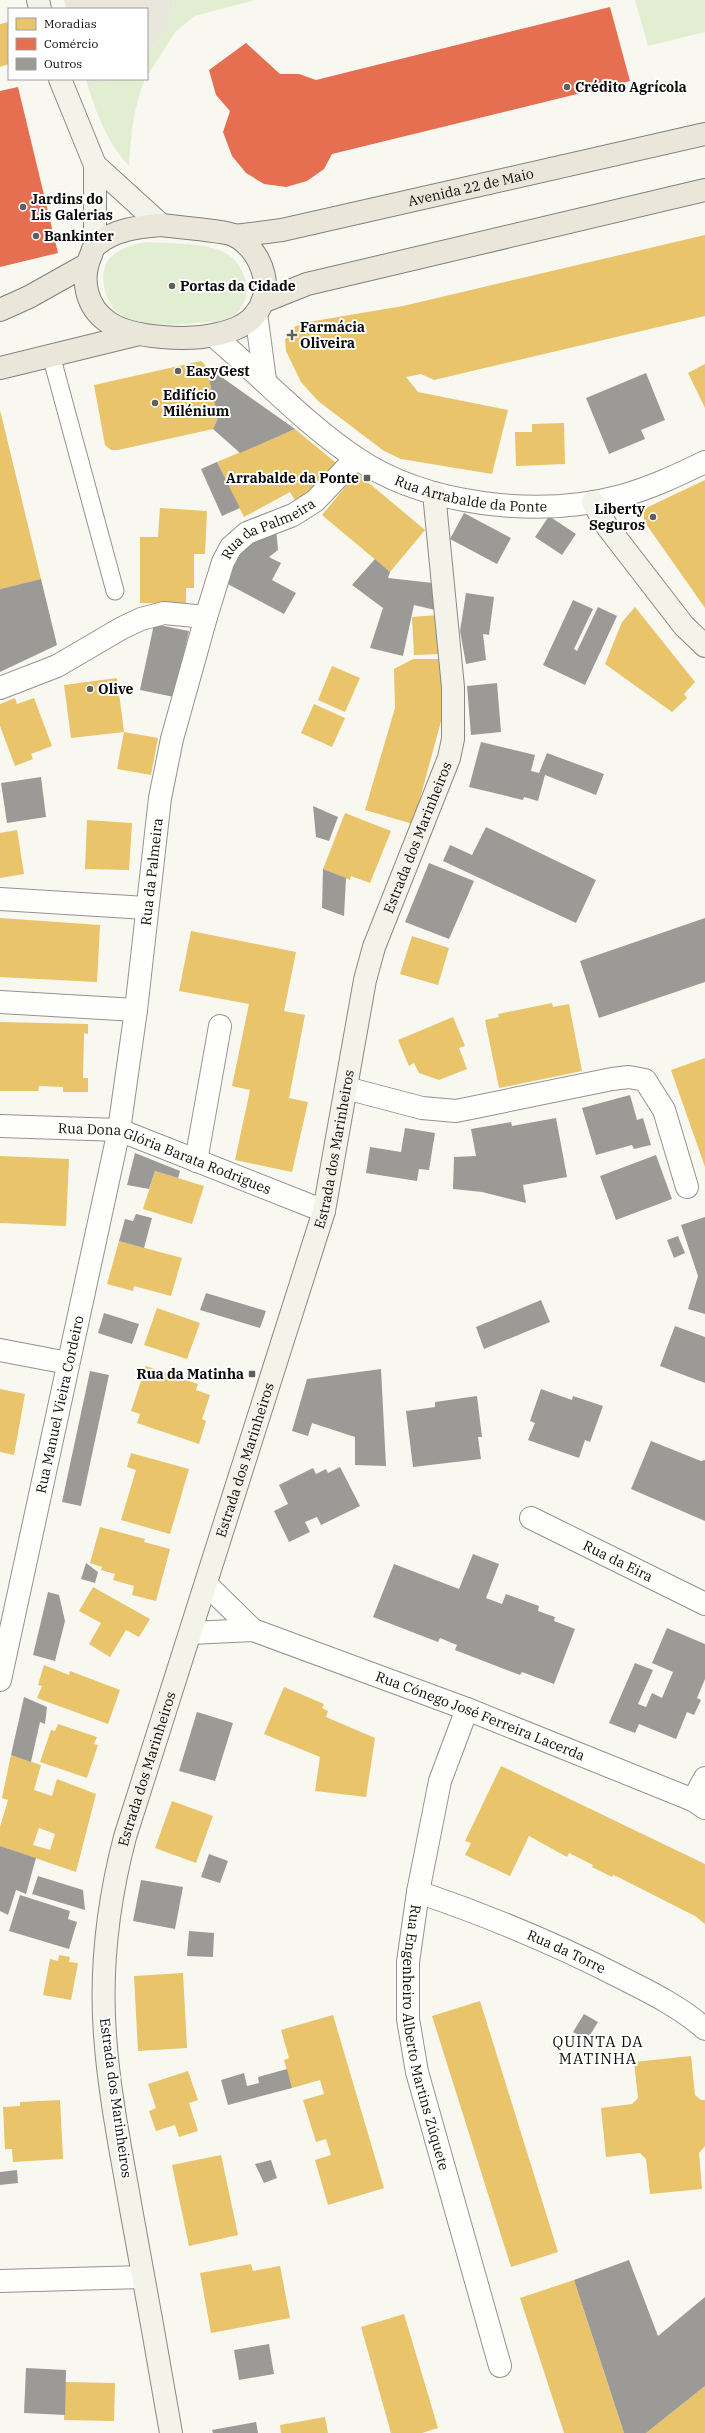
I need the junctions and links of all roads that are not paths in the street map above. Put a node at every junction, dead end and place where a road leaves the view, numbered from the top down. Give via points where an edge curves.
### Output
1 (60, 80) edge
2 (705, 134) edge
3 (95, 165) junction
4 (705, 190) edge
5 (162, 225) junction
6 (236, 236) junction
7 (95, 246) junction
8 (86, 265) junction
9 (259, 308) junction
10 (0, 310) edge
11 (140, 334) junction
12 (214, 336) junction
13 (51, 355) junction
14 (0, 368) edge
15 (265, 380) junction
16 (356, 458) junction
17 (705, 462) edge
18 (434, 493) junction
19 (593, 502) junction
20 (115, 591) dead end
21 (206, 617) junction
22 (705, 646) edge
23 (0, 688) edge
24 (0, 899) edge
25 (146, 908) junction
26 (0, 1002) edge
27 (136, 1010) junction
28 (220, 1026) dead end
29 (346, 1088) junction
30 (0, 1126) edge
31 (119, 1130) junction
32 (196, 1161) junction
33 (687, 1187) dead end
34 (324, 1211) junction
35 (0, 1350) edge
36 (68, 1363) junction
37 (532, 1518) dead end
38 (206, 1584) junction
39 (705, 1604) edge
40 (7, 1614) edge
41 (254, 1630) junction
42 (191, 1633) junction
43 (0, 1680) edge
44 (467, 1709) junction
45 (705, 1778) edge
46 (699, 1804) edge
47 (418, 1892) junction
48 (705, 2029) edge
49 (143, 2277) junction
50 (0, 2281) edge
51 (500, 2366) dead end
52 (171, 2433) edge

1 - 3 street
2 - 6 main road, Avenida 22 de Maio via 282,230
3 - 5 street
3 - 7 street
4 - 9 main road via 307,284
5 - 6 main road, Avenida 22 de Maio
5 - 7 main road, Avenida 22 de Maio via 131,227
6 - 9 main road via 260,262 265,282
7 - 8 main road
8 - 10 main road
8 - 11 main road via 86,287 93,307 108,322
9 - 12 main road via 233,331
9 - 15 street
11 - 12 main road
11 - 13 main road
12 - 15 street, Rua Arrabalde da Ponte
13 - 14 main road
13 - 20 lane
15 - 16 street, Rua Arrabalde da Ponte via 298,413
16 - 18 street, Rua Arrabalde da Ponte via 398,480
16 - 21 street, Rua da Palmeira via 314,501 293,515 247,533 231,547 223,562
17 - 19 street, Rua Arrabalde da Ponte via 652,486
18 - 19 street, Rua Arrabalde da Ponte via 477,502 519,506
18 - 29 street, Estrada dos Marinheiros via 452,680 453,739 442,780 374,947 365,980
19 - 22 street via 606,525 684,626
21 - 23 street via 164,613 140,619 57,666
21 - 25 street, Rua da Palmeira via 160,798
24 - 25 street
25 - 27 street, Rua da Palmeira
26 - 27 street
27 - 31 street, Rua da Palmeira
28 - 32 street
29 - 33 street via 422,1108 456,1111 612,1079 629,1077 645,1080 664,1110
29 - 34 street, Estrada dos Marinheiros
30 - 31 street, Rua Dona Glória Barata Rodrigues
31 - 32 street, Rua Dona Glória Barata Rodrigues
31 - 36 street, Rua Manuel Vieira Cordeiro
32 - 34 street, Rua Dona Glória Barata Rodrigues
34 - 38 street, Estrada dos Marinheiros
35 - 36 street
36 - 40 street, Rua Manuel Vieira Cordeiro
37 - 39 street, Rua da Eira
38 - 41 street, Rua Cónego José Ferreira Lacerda
38 - 42 street, Estrada dos Marinheiros
40 - 43 street, Rua Manuel Vieira Cordeiro
41 - 42 street, Rua Cónego José Ferreira Lacerda
41 - 44 street, Rua Cónego José Ferreira Lacerda
42 - 49 street, Estrada dos Marinheiros via 125,1837 111,1897 105,1960 105,2035 109,2069
44 - 46 street, Rua Cónego José Ferreira Lacerda
44 - 47 street, Rua Engenheiro Alberto Martins Zúquete via 440,1781
45 - 46 street
47 - 48 street, Rua da Torre via 474,1911 567,1949 648,1991
47 - 51 street, Rua Engenheiro Alberto Martins Zúquete via 408,1969 408,2019 417,2072
49 - 50 street
49 - 52 street, Estrada dos Marinheiros

